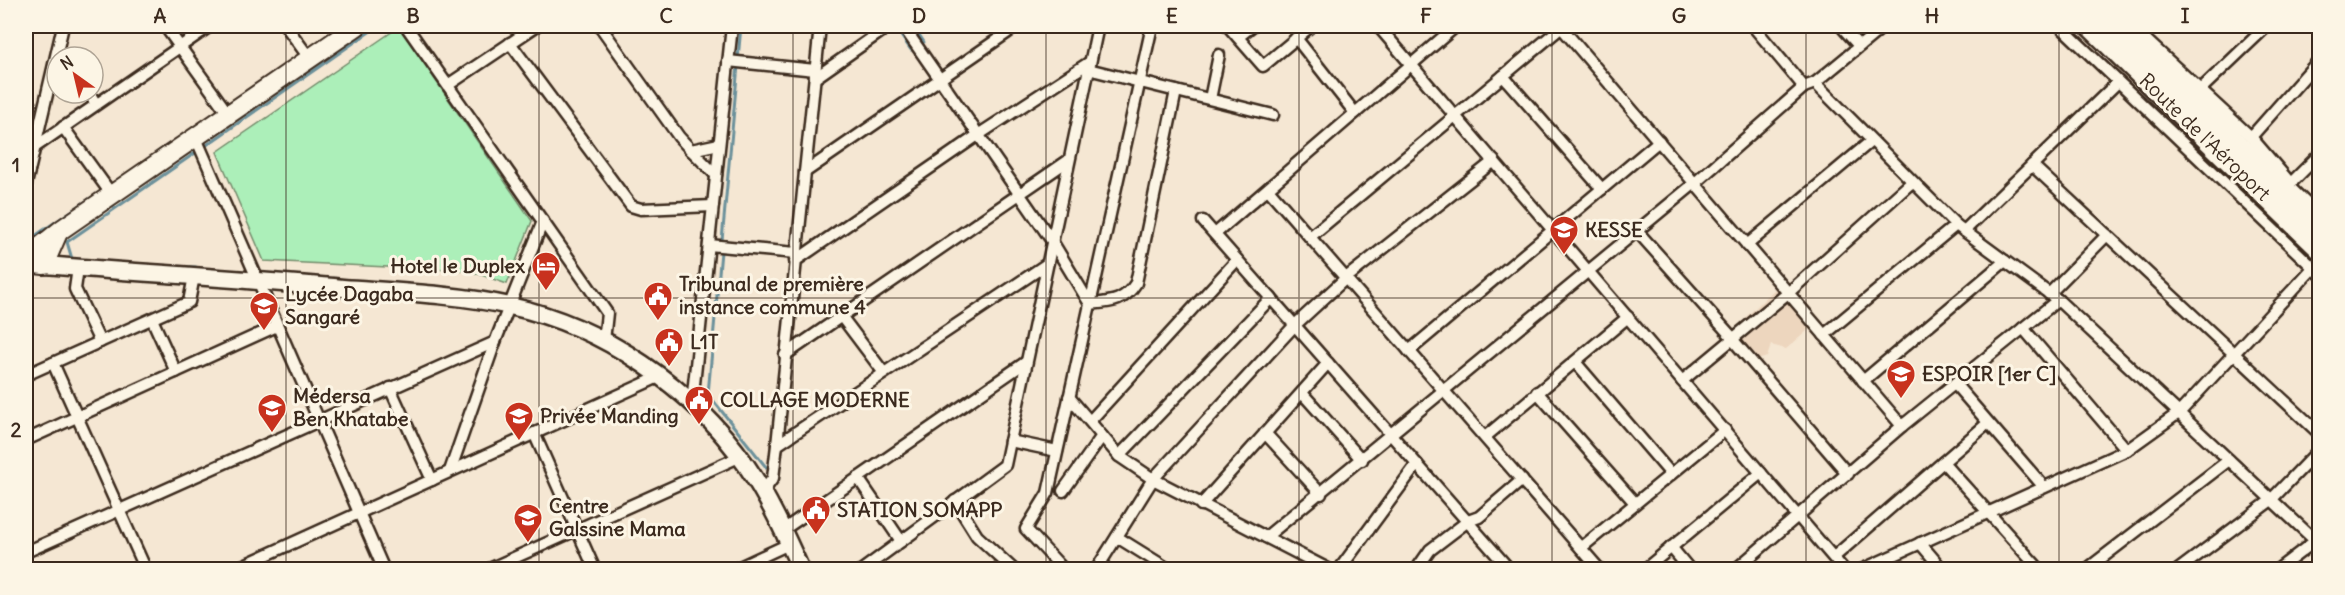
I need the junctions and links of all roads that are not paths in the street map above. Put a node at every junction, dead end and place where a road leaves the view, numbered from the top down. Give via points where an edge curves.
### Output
1 (63, 26) edge
2 (165, 26) edge
3 (210, 26) edge
4 (286, 26) edge
5 (357, 26) edge
6 (406, 26) edge
7 (536, 26) edge
8 (600, 26) edge
9 (732, 26) edge
10 (820, 26) edge
11 (889, 26) edge
12 (903, 26) edge
13 (1017, 26) edge
14 (1098, 26) edge
15 (1152, 26) edge
16 (1228, 26) edge
17 (1252, 26) edge
18 (1311, 26) edge
19 (1378, 26) edge
20 (1456, 26) edge
21 (1562, 26) edge
22 (1754, 26) edge
23 (1842, 26) edge
24 (1884, 26) edge
25 (2060, 26) edge
26 (2091, 26) edge
27 (2114, 26) edge
28 (2131, 26) edge
29 (2151, 26) edge
30 (2267, 26) edge
31 (2140, 34) junction
32 (1238, 37) junction
33 (1296, 38) junction
34 (510, 43) junction
35 (57, 44) joint
36 (180, 46) junction
37 (1859, 46) junction
38 (1219, 55) dead end
39 (309, 59) junction
40 (2319, 59) edge
41 (728, 61) junction
42 (1089, 65) junction
43 (1411, 65) junction
44 (815, 74) junction
45 (1503, 76) junction
46 (939, 78) junction
47 (1139, 82) junction
48 (2118, 82) junction
49 (1815, 83) junction
50 (448, 85) junction
51 (1804, 87) junction
52 (2200, 90) junction
53 (1176, 91) junction
54 (105, 98) edge
55 (1210, 99) junction
56 (95, 105) edge
57 (1355, 113) junction
58 (229, 115) junction
59 (1273, 115) dead end
60 (1455, 116) junction
61 (63, 127) junction
62 (978, 135) junction
63 (2251, 137) junction
64 (196, 138) junction
65 (1659, 141) junction
66 (1870, 142) junction
67 (719, 144) junction
68 (34, 147) junction
69 (691, 150) junction
70 (2319, 154) edge
71 (1069, 160) junction
72 (1494, 161) junction
73 (2032, 165) junction
74 (805, 172) junction
75 (716, 175) junction
76 (1912, 182) junction
77 (1695, 183) junction
78 (26, 184) edge
79 (2290, 184) junction
80 (1268, 189) junction
81 (1602, 189) junction
82 (1018, 194) junction
83 (112, 195) junction
84 (713, 206) junction
85 (2319, 210) edge
86 (543, 221) junction
87 (1203, 221) dead end
88 (2319, 224) edge
89 (1960, 228) junction
90 (62, 229) junction
91 (1553, 230) junction
92 (1637, 231) junction
93 (1215, 234) junction
94 (2106, 235) junction
95 (1310, 237) junction
96 (1052, 241) junction
97 (709, 245) junction
98 (1747, 245) junction
99 (795, 257) junction
100 (26, 258) edge
101 (1237, 260) junction
102 (2005, 261) junction
103 (26, 263) edge
104 (2317, 263) edge
105 (1047, 264) junction
106 (44, 265) junction
107 (78, 268) junction
108 (1588, 271) junction
109 (194, 276) junction
110 (1346, 278) junction
111 (257, 279) junction
112 (1788, 292) junction
113 (2053, 297) junction
114 (1271, 298) junction
115 (1090, 304) junction
116 (509, 306) junction
117 (842, 316) junction
118 (1628, 317) junction
119 (152, 319) junction
120 (1295, 325) junction
121 (277, 326) junction
122 (2024, 328) junction
123 (1824, 335) junction
124 (1732, 338) junction
125 (604, 341) junction
126 (100, 342) junction
127 (495, 342) junction
128 (1409, 351) junction
129 (2234, 354) junction
130 (785, 355) junction
131 (1026, 362) junction
132 (1575, 362) junction
133 (53, 363) junction
134 (1328, 363) junction
135 (176, 372) junction
136 (884, 373) junction
137 (26, 375) edge
138 (661, 376) junction
139 (1682, 381) junction
140 (1863, 381) junction
141 (1954, 384) junction
142 (390, 388) junction
143 (1445, 392) junction
144 (1537, 392) junction
145 (1302, 393) junction
146 (1069, 397) junction
147 (692, 403) junction
148 (2180, 412) junction
149 (77, 416) junction
150 (319, 420) junction
151 (1090, 421) junction
152 (1988, 423) junction
153 (1902, 426) junction
154 (1725, 430) junction
155 (1265, 433) junction
156 (534, 434) junction
157 (2319, 434) edge
158 (1392, 435) junction
159 (1102, 436) junction
160 (1485, 437) junction
161 (26, 440) edge
162 (1010, 441) junction
163 (777, 445) junction
164 (2319, 449) edge
165 (2127, 450) junction
166 (1057, 451) junction
167 (1119, 456) junction
168 (739, 457) junction
169 (1362, 460) junction
170 (2229, 460) junction
171 (1943, 462) junction
172 (1418, 464) junction
173 (450, 471) junction
174 (1761, 473) junction
175 (1671, 474) junction
176 (1848, 474) junction
177 (858, 478) junction
178 (1153, 479) junction
179 (432, 480) junction
180 (1522, 480) junction
181 (2044, 487) junction
182 (1063, 491) dead end
183 (762, 492) junction
184 (1321, 494) junction
185 (955, 501) junction
186 (2270, 501) junction
187 (1635, 503) junction
188 (1202, 505) junction
189 (120, 510) junction
190 (1988, 512) junction
191 (359, 513) junction
192 (1798, 516) junction
193 (1468, 521) junction
194 (577, 529) junction
195 (786, 537) junction
196 (1117, 537) junction
197 (1266, 537) junction
198 (901, 541) junction
199 (1920, 543) junction
200 (2317, 543) edge
201 (1671, 547) junction
202 (1581, 548) junction
203 (26, 552) edge
204 (768, 554) junction
205 (1834, 557) junction
206 (1507, 568) edge
207 (146, 570) edge
208 (233, 570) edge
209 (384, 570) edge
210 (487, 570) edge
211 (596, 570) edge
212 (733, 570) edge
213 (748, 570) edge
214 (801, 570) edge
215 (862, 570) edge
216 (1014, 570) edge
217 (1064, 570) edge
218 (1096, 570) edge
219 (1170, 570) edge
220 (1330, 570) edge
221 (1339, 570) edge
222 (1416, 570) edge
223 (1600, 570) edge
224 (1644, 570) edge
225 (1690, 570) edge
226 (1736, 570) edge
227 (1845, 570) edge
228 (1861, 570) edge
229 (1943, 570) edge
230 (2040, 570) edge
231 (2086, 570) edge
232 (2178, 570) edge
233 (2277, 570) edge

1 - 35 street
2 - 36 street
3 - 36 street
4 - 39 street
5 - 39 main road
6 - 50 street
7 - 34 street
8 - 69 street
9 - 41 street
10 - 44 street
11 - 44 street
12 - 46 street
13 - 46 street
14 - 42 street
15 - 47 street
16 - 32 street
17 - 32 street
18 - 33 street
19 - 43 street
20 - 43 street
21 - 45 street
21 - 65 street
22 - 51 street
23 - 37 street
24 - 37 street
25 - 48 street
26 - 104 highway, Route de l'Aéroport
27 - 88 highway, Route de l'Aéroport
28 - 31 street
29 - 31 street
30 - 52 street
31 - 52 street
32 - 33 street via 1263,66
33 - 57 street
34 - 50 street
34 - 84 street via 631,206
35 - 68 street
36 - 54 street
36 - 58 street
37 - 49 street
38 - 55 street
39 - 58 main road
40 - 63 street
41 - 44 street
41 - 67 street
42 - 47 street
42 - 62 street
42 - 71 street
43 - 57 street
43 - 60 street
44 - 74 street
45 - 60 street
45 - 81 street
46 - 62 street
46 - 74 street
47 - 53 street
47 - 115 street
48 - 73 street
48 - 104 street
49 - 51 street
49 - 66 street
50 - 86 street
51 - 77 street
52 - 63 street
53 - 55 street
53 - 115 street via 1136,283 1118,301
55 - 59 street
56 - 61 street
57 - 80 street
58 - 64 main road
60 - 72 street
60 - 95 street
61 - 68 street
61 - 83 street
62 - 82 street
62 - 99 street
63 - 79 street
64 - 83 main road
64 - 111 street
65 - 77 street
65 - 81 street
66 - 76 street
66 - 98 street
67 - 69 street
67 - 75 street
68 - 78 street
69 - 75 street
70 - 79 street
71 - 82 street
71 - 96 street
72 - 91 street
72 - 110 street
73 - 89 street
73 - 94 street
74 - 99 street
75 - 84 street
76 - 89 street
76 - 112 street
77 - 92 street
77 - 98 street
79 - 85 street
80 - 93 street
80 - 95 street
81 - 91 street
82 - 96 street
82 - 117 street
83 - 90 main road
84 - 97 street
86 - 116 street
86 - 125 street via 607,313
87 - 93 street
89 - 102 street
89 - 123 street
90 - 100 main road
90 - 106 main road
91 - 108 street
91 - 128 street
92 - 108 street
92 - 124 street
93 - 101 street
94 - 113 street
94 - 129 street
95 - 110 street
96 - 105 street
96 - 115 street
97 - 99 street
97 - 147 street
98 - 112 street
99 - 130 street
101 - 114 street
101 - 151 street
102 - 113 street
102 - 140 street
103 - 106 main road
104 - 129 street
105 - 131 street
105 - 136 street
106 - 107 main road
107 - 109 main road
107 - 126 street via 75,289
108 - 118 street
108 - 143 street
109 - 111 main road
109 - 119 street via 189,302
110 - 120 street
110 - 128 street
111 - 116 main road
111 - 121 street
112 - 123 street
112 - 124 street
113 - 122 street
113 - 148 street
114 - 120 street
114 - 167 street
115 - 146 street
116 - 125 main road via 556,319
116 - 127 street
117 - 130 street
117 - 136 street
118 - 132 street
118 - 139 street
119 - 126 street
119 - 135 street
120 - 134 street
120 - 178 street
121 - 135 street
121 - 150 street
122 - 141 street
122 - 165 street
123 - 140 street
124 - 139 street
124 - 176 street
125 - 138 main road
126 - 133 street
127 - 142 street
127 - 173 street
128 - 143 street
129 - 148 street
129 - 157 street
130 - 163 street
131 - 162 street
131 - 177 street
132 - 144 street
132 - 175 street
133 - 137 street
133 - 149 street
134 - 145 street
134 - 158 street
135 - 149 street
136 - 163 street
138 - 147 main road
138 - 156 street
139 - 154 street
140 - 153 street
141 - 152 street
141 - 153 street
142 - 150 street
142 - 179 street
143 - 158 street
143 - 160 street
144 - 160 street
144 - 187 street
145 - 155 street
145 - 169 street
146 - 151 street
146 - 166 street
147 - 168 main road
148 - 165 street
148 - 170 street
149 - 161 street
149 - 189 street
150 - 189 street
150 - 191 street
151 - 159 street
152 - 171 street
152 - 181 street
153 - 176 street
154 - 174 street
154 - 175 street
155 - 184 street
155 - 188 street
156 - 173 street
156 - 194 street
158 - 169 street
158 - 172 street
159 - 167 street
159 - 182 street
160 - 180 street
162 - 166 street
162 - 185 street via 1005,465
163 - 183 street via 773,478
164 - 186 street
165 - 181 street
166 - 217 street via 1048,493 1026,529
167 - 178 street
168 - 183 main road
168 - 194 street
169 - 184 street
170 - 186 street
170 - 231 street
171 - 190 street
171 - 205 street
172 - 193 street
172 - 221 street
173 - 179 street
174 - 192 street
174 - 201 street
175 - 187 street
176 - 192 street
177 - 195 street
177 - 198 street
178 - 188 street
178 - 196 street
179 - 191 street
180 - 193 street via 1479,517
180 - 202 street
181 - 190 street
183 - 195 main road
184 - 197 street
185 - 198 street
185 - 216 street via 977,536
186 - 200 street
186 - 232 street
187 - 202 street
188 - 197 street
189 - 203 street
189 - 207 street
190 - 199 street
190 - 230 street
191 - 208 street
191 - 209 street
192 - 205 street
192 - 226 street
193 - 206 street
193 - 222 street via 1430,550
194 - 210 street
194 - 211 street
195 - 204 street
195 - 214 main road
196 - 218 street
196 - 219 street
197 - 220 street
198 - 215 street
199 - 228 street
199 - 229 street
200 - 233 street
201 - 224 street
201 - 225 street
202 - 223 street
204 - 212 street
204 - 213 street
205 - 227 street

